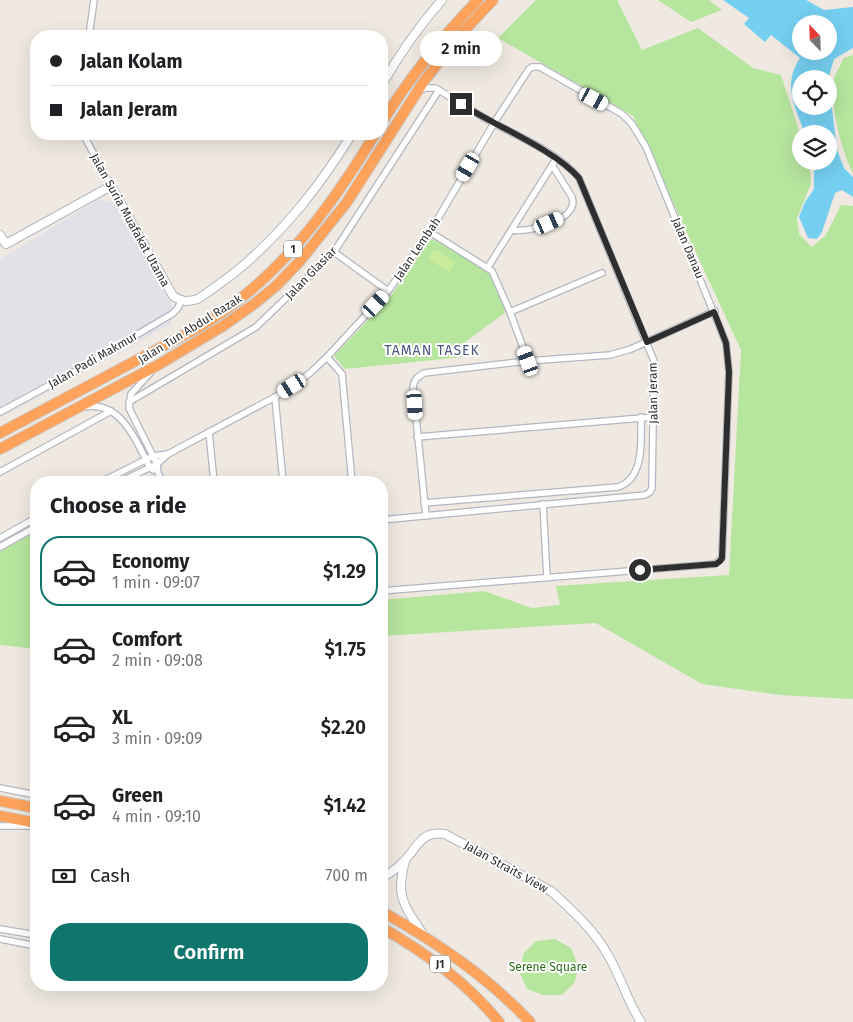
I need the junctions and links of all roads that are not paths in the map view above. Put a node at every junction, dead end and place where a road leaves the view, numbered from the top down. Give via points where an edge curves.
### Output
1 (94, 0) edge
2 (442, 0) edge
3 (478, 0) edge
4 (493, 0) edge
5 (90, 30) edge
6 (432, 71) junction
7 (388, 74) edge
8 (437, 89) junction
9 (418, 91) junction
10 (388, 113) edge
11 (494, 124) junction
12 (388, 137) edge
13 (86, 140) edge
14 (348, 140) edge
15 (371, 140) edge
16 (386, 140) edge
17 (556, 159) junction
18 (552, 165) junction
19 (111, 186) junction
20 (512, 230) junction
21 (430, 232) junction
22 (0, 235) edge
23 (3, 246) edge
24 (334, 252) junction
25 (488, 267) junction
26 (602, 273) dead end
27 (388, 291) junction
28 (181, 301) junction
29 (510, 312) junction
30 (714, 312) junction
31 (647, 342) junction
32 (327, 357) junction
33 (528, 361) junction
34 (158, 365) junction
35 (275, 396) junction
36 (129, 402) junction
37 (73, 410) junction
38 (110, 411) junction
39 (0, 412) edge
40 (641, 417) junction
41 (654, 417) junction
42 (208, 432) junction
43 (0, 433) edge
44 (417, 437) junction
45 (0, 448) edge
46 (168, 454) junction
47 (154, 456) junction
48 (146, 460) junction
49 (157, 464) junction
50 (150, 468) junction
51 (0, 472) edge
52 (158, 474) joint
53 (113, 476) edge
54 (133, 476) edge
55 (213, 476) edge
56 (282, 476) edge
57 (351, 476) edge
58 (424, 502) junction
59 (543, 504) junction
60 (426, 516) junction
61 (388, 519) edge
62 (30, 521) edge
63 (30, 530) edge
64 (0, 538) edge
65 (0, 547) edge
66 (547, 577) junction
67 (388, 590) edge
68 (0, 788) edge
69 (30, 794) edge
70 (0, 801) edge
71 (30, 807) edge
72 (0, 816) edge
73 (30, 824) edge
74 (30, 825) edge
75 (0, 826) edge
76 (405, 861) junction
77 (388, 873) edge
78 (388, 915) edge
79 (0, 929) edge
80 (388, 931) edge
81 (30, 934) edge
82 (425, 938) junction
83 (0, 939) edge
84 (30, 945) edge
85 (529, 1021) edge
86 (500, 1022) edge
87 (641, 1022) edge

1 - 5 street
2 - 7 street via 405,46
3 - 10 highway via 435,46
4 - 6 highway, Jalan Tun Abdul Razak / 1
6 - 8 street via 432,83
6 - 9 highway, Jalan Tun Abdul Razak / 1
8 - 9 street
8 - 11 street, Jalan Jeram
8 - 24 street, Jalan Glasiar
9 - 12 highway, Jalan Tun Abdul Razak / 1
11 - 17 street, Jalan Jeram
11 - 21 street, Jalan Lembah
11 - 30 street, Jalan Danau via 529,69 536,66 627,119 646,147
13 - 19 street, Jalan Suria Muafakat Utama
14 - 28 street via 305,204 274,237 243,266 198,299
15 - 43 highway, Jalan Tun Abdul Razak / 1 via 333,200 283,261 244,296 218,316
16 - 34 highway, Jalan Tun Abdul Razak / 1 via 346,202 287,275 240,314
17 - 18 street
17 - 31 street, Jalan Jeram via 579,178
18 - 20 street
18 - 20 street via 572,197 573,208 569,214 535,229
19 - 23 street
19 - 28 street, Jalan Suria Muafakat Utama via 172,296
20 - 25 street
21 - 25 street
21 - 27 street, Jalan Lembah
22 - 23 street
24 - 27 street
24 - 36 street, Jalan Glasiar via 256,327
25 - 29 street
26 - 29 street
27 - 32 street, Jalan Lembah
28 - 39 street, Jalan Padi Makmur via 172,314
29 - 33 street
30 - 31 street
30 - 66 street, Jalan Danau via 726,343 729,372 722,558 716,564
31 - 33 street via 610,356
31 - 41 street, Jalan Jeram via 654,361
32 - 35 street, Jalan Lembah via 309,374
32 - 57 street via 342,374
33 - 44 street via 418,376 413,387
34 - 36 street via 131,394
34 - 37 highway, Jalan Tun Abdul Razak / 1
35 - 42 street, Jalan Lembah
35 - 56 street
36 - 47 street via 131,414
37 - 38 street via 97,406
37 - 45 highway, Jalan Tun Abdul Razak / 1
38 - 48 street via 123,420
38 - 51 street
40 - 41 street
40 - 44 street
40 - 58 street via 641,454 634,476 625,485
41 - 59 street, Jalan Jeram via 650,492
42 - 46 street, Jalan Lembah
42 - 55 street
44 - 58 street
46 - 47 street, Jalan Lembah
46 - 49 street, Jalan Lembah
47 - 48 street, Jalan Lembah
47 - 49 street
48 - 50 street
48 - 53 street, Jalan Lembah
49 - 50 street, Jalan Lembah
49 - 52 street
50 - 52 street
50 - 54 street, Jalan Lembah
58 - 60 street
59 - 60 street
59 - 66 street
60 - 61 street
62 - 64 street
63 - 65 street
66 - 67 street
68 - 69 street
70 - 71 highway
72 - 73 highway
74 - 75 street
76 - 77 street, Jalan Straits View
76 - 82 street, Jalan Straits View via 400,880 401,896
76 - 87 street, Jalan Straits View via 421,840 436,832 551,891 597,937
78 - 82 highway, J1
79 - 81 street
80 - 86 highway, J1 via 446,969
82 - 85 highway, J1 via 480,975
83 - 84 street

